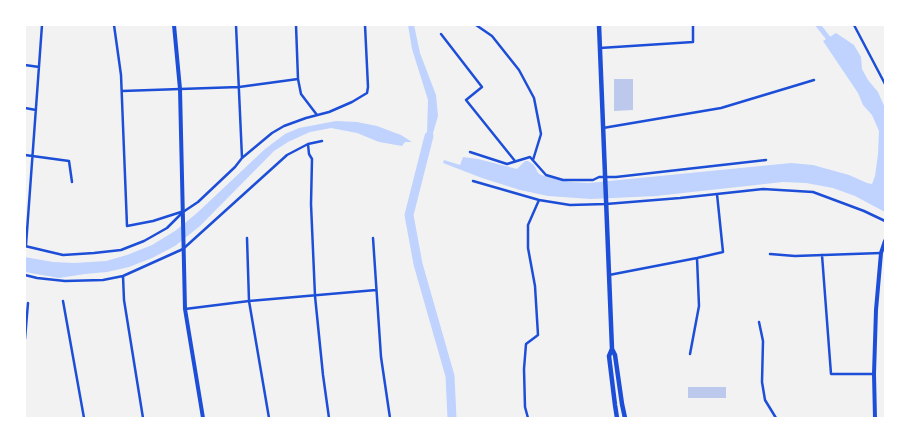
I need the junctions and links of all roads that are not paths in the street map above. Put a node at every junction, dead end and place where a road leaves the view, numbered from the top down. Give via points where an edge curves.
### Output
1 (42, 25) edge
2 (114, 25) edge
3 (174, 25) edge
4 (236, 25) edge
5 (296, 25) edge
6 (365, 25) edge
7 (476, 25) edge
8 (598, 25) edge
9 (693, 25) edge
10 (854, 25) edge
11 (441, 34) dead end
12 (600, 48) junction
13 (25, 66) edge
14 (39, 67) junction
15 (298, 79) junction
16 (814, 80) dead end
17 (885, 84) edge
18 (239, 88) junction
19 (180, 89) junction
20 (122, 91) junction
21 (25, 108) edge
22 (36, 110) junction
23 (317, 116) junction
24 (603, 128) junction
25 (322, 141) dead end
26 (308, 144) junction
27 (470, 152) dead end
28 (25, 155) edge
29 (33, 156) junction
30 (242, 158) junction
31 (533, 160) junction
32 (766, 160) dead end
33 (515, 161) junction
34 (605, 177) junction
35 (473, 181) dead end
36 (72, 182) dead end
37 (717, 194) junction
38 (27, 199) edge
39 (539, 200) junction
40 (606, 203) junction
41 (183, 215) junction
42 (885, 221) edge
43 (247, 238) dead end
44 (373, 238) dead end
45 (885, 241) edge
46 (25, 246) edge
47 (183, 248) junction
48 (881, 253) junction
49 (770, 254) dead end
50 (822, 255) junction
51 (697, 258) junction
52 (25, 275) edge
53 (609, 275) junction
54 (123, 276) junction
55 (376, 290) junction
56 (315, 296) junction
57 (63, 301) dead end
58 (250, 301) junction
59 (28, 303) dead end
60 (185, 309) junction
61 (760, 322) dead end
62 (25, 340) edge
63 (612, 349) junction
64 (690, 354) dead end
65 (874, 374) junction
66 (84, 418) edge
67 (142, 418) edge
68 (203, 418) edge
69 (269, 418) edge
70 (329, 418) edge
71 (390, 418) edge
72 (528, 418) edge
73 (617, 418) edge
74 (625, 418) edge
75 (776, 418) edge
76 (875, 418) edge

1 - 14 street
2 - 20 street
3 - 19 street
4 - 18 street
5 - 15 street
6 - 23 street via 367,93
7 - 31 street via 492,36 519,70 534,98 541,134
8 - 12 main road
9 - 12 street via 693,42
10 - 17 street
11 - 33 street via 482,87 466,100
12 - 24 main road
13 - 14 street
14 - 22 street
15 - 18 street
15 - 23 street via 302,94
16 - 24 street via 721,108
18 - 19 street
18 - 30 street
19 - 20 street
19 - 41 street
20 - 41 street via 127,226
21 - 22 street
22 - 29 street
23 - 30 street via 284,126
24 - 34 main road
25 - 26 street
26 - 47 street via 287,155
26 - 56 street via 312,159
27 - 33 street via 507,164
28 - 29 street
29 - 36 street via 69,161
29 - 38 street
30 - 41 street
31 - 33 street via 530,157
31 - 34 street via 546,175 564,180
32 - 34 street
34 - 40 main road
35 - 39 street
37 - 40 street
37 - 42 street via 763,189 814,192
37 - 51 street via 723,252
38 - 46 street
39 - 40 street via 570,205
39 - 72 street via 528,225 538,335 526,344 525,407
40 - 53 main road
41 - 46 street via 144,241 121,250 63,255
41 - 47 street
43 - 58 street
44 - 55 street
45 - 48 street
47 - 54 street
47 - 60 street
48 - 50 street
48 - 65 street
49 - 50 street
50 - 65 street via 832,374
51 - 53 street
51 - 64 street via 699,306
52 - 54 street via 65,281
53 - 63 main road
54 - 67 street
55 - 56 street
55 - 71 street
56 - 58 street
56 - 70 street
57 - 66 street
58 - 60 street
58 - 69 street
59 - 62 street
60 - 68 street
61 - 75 street via 765,400
63 - 73 main road via 609,356
63 - 74 main road via 616,355
65 - 76 street

